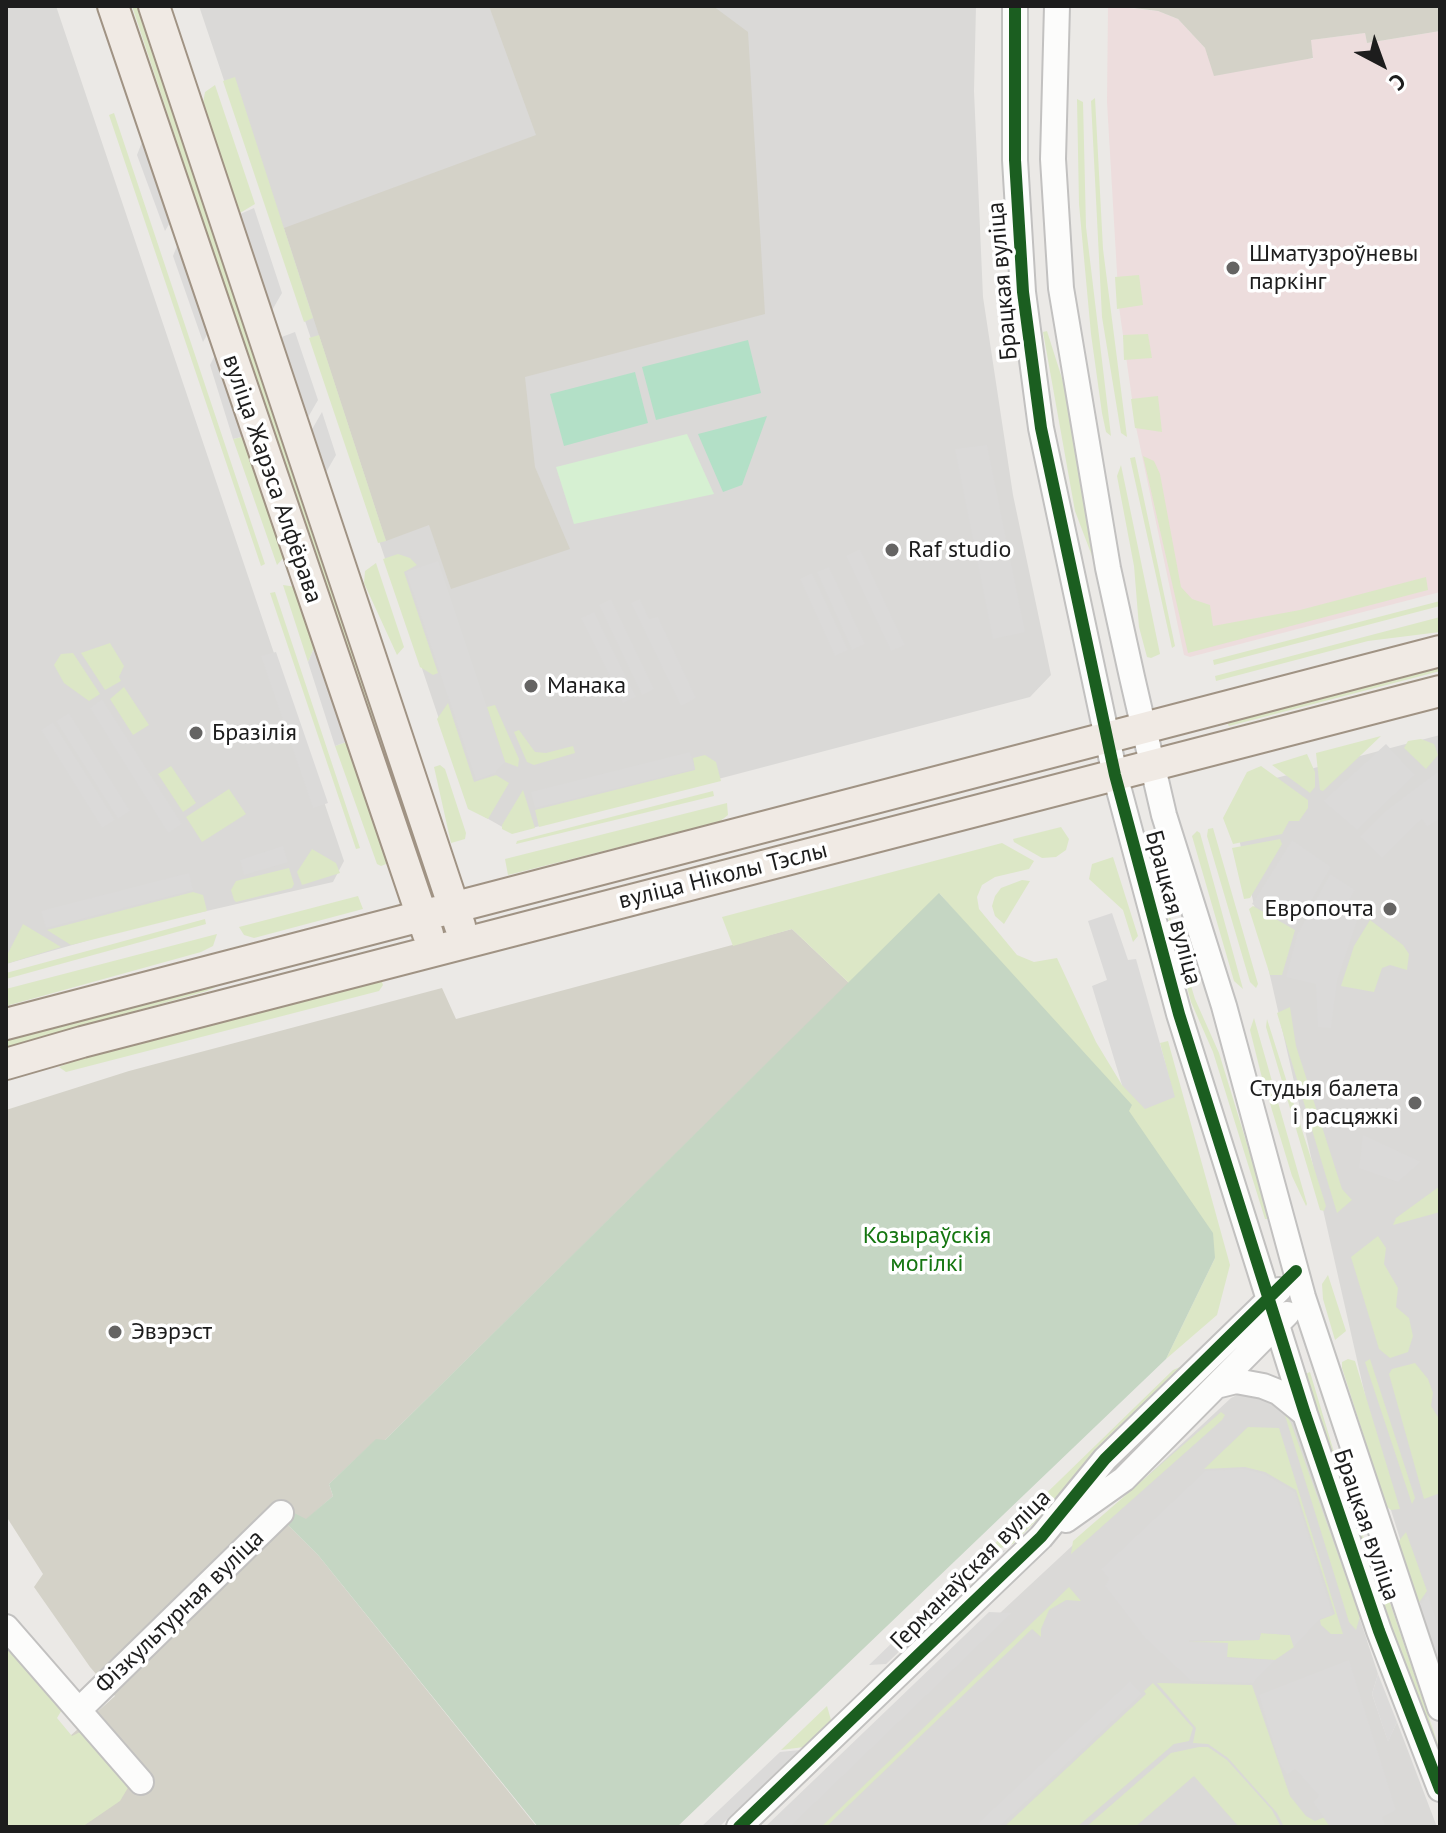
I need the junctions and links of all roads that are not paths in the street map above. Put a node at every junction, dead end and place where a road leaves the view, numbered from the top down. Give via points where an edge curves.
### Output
1 (113, 6) edge
2 (154, 6) edge
3 (1015, 6) edge
4 (1057, 6) edge
5 (1440, 651) edge
6 (1440, 691) edge
7 (1144, 728) junction
8 (1107, 737) junction
9 (1153, 765) junction
10 (1115, 775) junction
11 (455, 906) junction
12 (420, 915) junction
13 (450, 947) junction
14 (6, 1024) edge
15 (6, 1064) edge
16 (1296, 1271) junction
17 (1303, 1297) junction
18 (1270, 1300) junction
19 (1278, 1325) junction
20 (1220, 1385) junction
21 (1305, 1414) junction
22 (281, 1513) dead end
23 (1041, 1537) junction
24 (6, 1627) edge
25 (1440, 1708) edge
26 (79, 1710) junction
27 (141, 1782) dead end
28 (1440, 1789) edge
29 (739, 1827) edge

1 - 12 main road, вуліца Жарэса Алфёрава
2 - 11 main road, вуліца Жарэса Алфёрава
3 - 8 street, Брацкая вуліца via 1015,160 1023,292 1041,428
4 - 7 street, Брацкая вуліца via 1053,159 1061,288 1108,568
5 - 7 main road, вуліца Ніколы Тэслы
6 - 9 main road, вуліца Ніколы Тэслы
7 - 8 main road, вуліца Ніколы Тэслы
7 - 9 street, Брацкая вуліца
8 - 10 street, Брацкая вуліца
8 - 11 main road, вуліца Ніколы Тэслы
9 - 10 main road, вуліца Ніколы Тэслы
9 - 16 street, Брацкая вуліца
10 - 13 main road, вуліца Ніколы Тэслы
10 - 18 street, Брацкая вуліца via 1179,1014
11 - 12 main road, вуліца Ніколы Тэслы
11 - 13 main road, вуліца Жарэса Алфёрава
12 - 13 main road, вуліца Жарэса Алфёрава
12 - 14 main road, вуліца Ніколы Тэслы
13 - 15 main road, вуліца Ніколы Тэслы
16 - 17 street, Брацкая вуліца
16 - 18 street, Германаўская вуліца
17 - 19 street, Германаўская вуліца
17 - 25 street, Брацкая вуліца
18 - 19 street, Брацкая вуліца
18 - 23 street, Германаўская вуліца via 1105,1459
19 - 20 street, Германаўская вуліца
19 - 21 street, Брацкая вуліца
20 - 21 street via 1236,1381 1263,1386
20 - 23 street, Германаўская вуліца via 1124,1479
21 - 28 street, Брацкая вуліца
22 - 26 street, Фізкультурная вуліца
23 - 29 street, Германаўская вуліца
24 - 26 street
26 - 27 street

